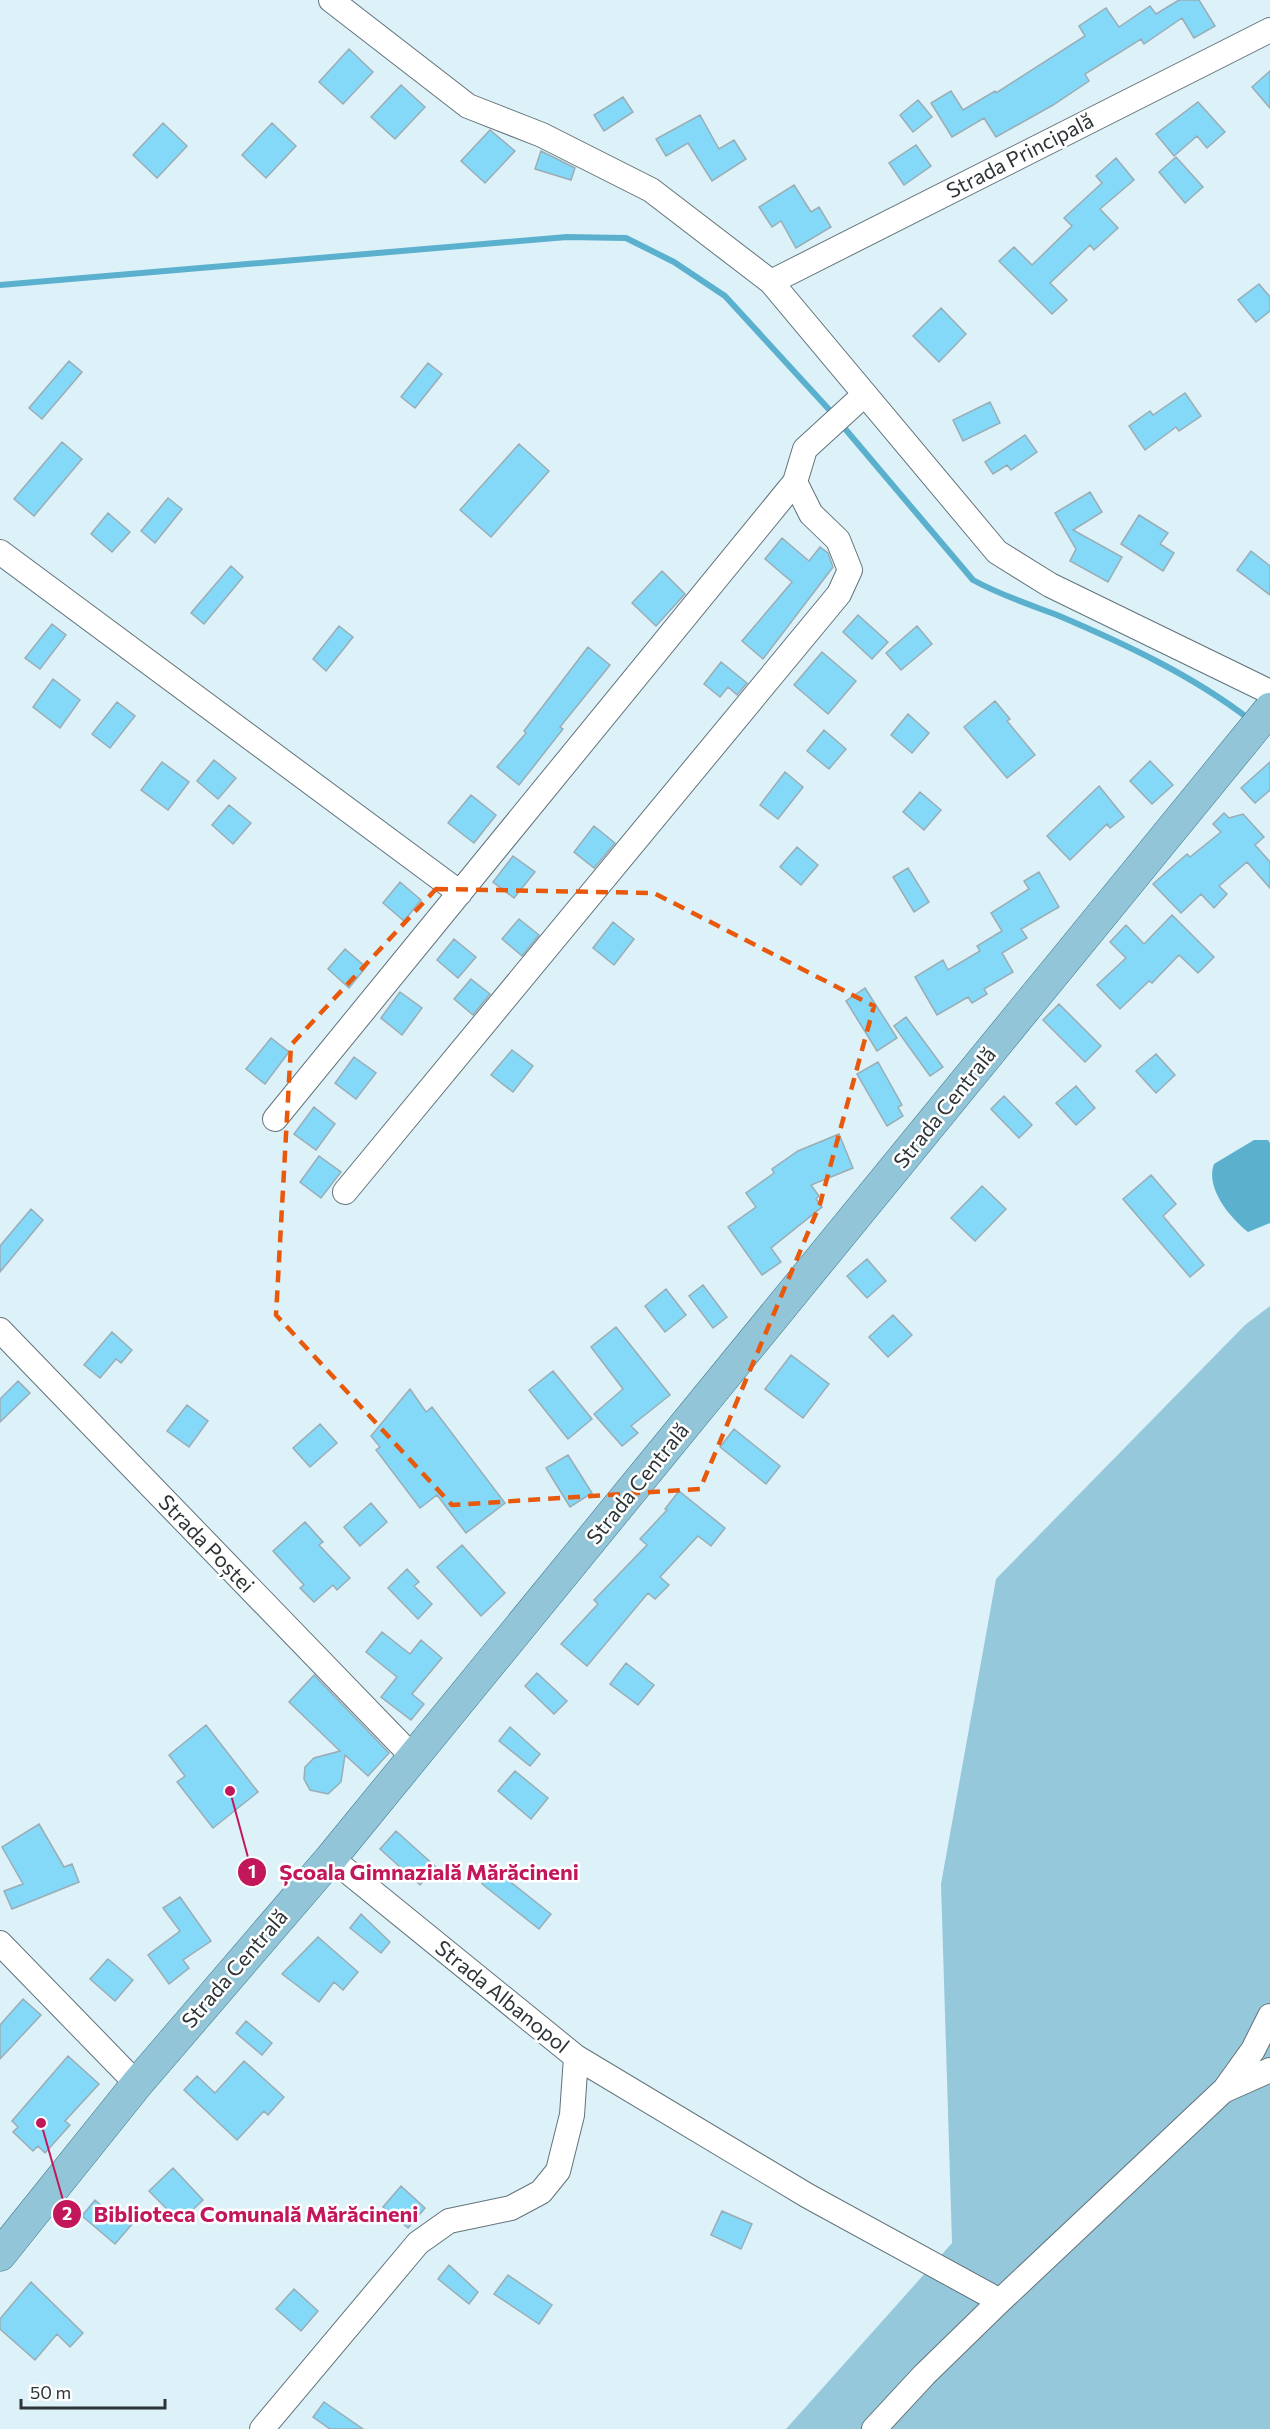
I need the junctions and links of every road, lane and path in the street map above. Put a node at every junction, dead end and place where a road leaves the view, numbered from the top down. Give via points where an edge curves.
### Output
1 (331, 0) edge
2 (1270, 30) edge
3 (771, 282) junction
4 (864, 394) junction
5 (795, 482) junction
6 (0, 552) edge
7 (1263, 713) edge
8 (460, 893) junction
9 (275, 1119) dead end
10 (345, 1192) dead end
11 (0, 1330) edge
12 (413, 1757) junction
13 (331, 1858) junction
14 (0, 1943) edge
15 (1270, 2016) edge
16 (576, 2057) junction
17 (1270, 2070) edge
18 (137, 2084) junction
19 (1223, 2091) junction
20 (0, 2255) edge
21 (1000, 2301) junction
22 (262, 2429) edge
23 (874, 2429) edge

1 - 3 street via 468,106 542,135 651,190
2 - 3 street, Strada Principală
3 - 4 street
4 - 5 street via 805,449
4 - 7 street via 997,552
5 - 8 street
5 - 10 street via 811,514 838,540 850,570 839,594
6 - 8 street
7 - 12 main road, Strada Centrală
8 - 9 street
11 - 12 street, Strada Poștei
12 - 13 main road, Strada Centrală
13 - 16 street, Strada Albanopol
13 - 18 main road, Strada Centrală
14 - 18 street
15 - 19 street via 1253,2050
16 - 21 street via 808,2196
16 - 22 street, Strada Albanopol via 572,2115 558,2171 541,2192 511,2208 449,2221 418,2243
17 - 19 street
18 - 20 main road, Strada Centrală
19 - 21 street
21 - 23 street

